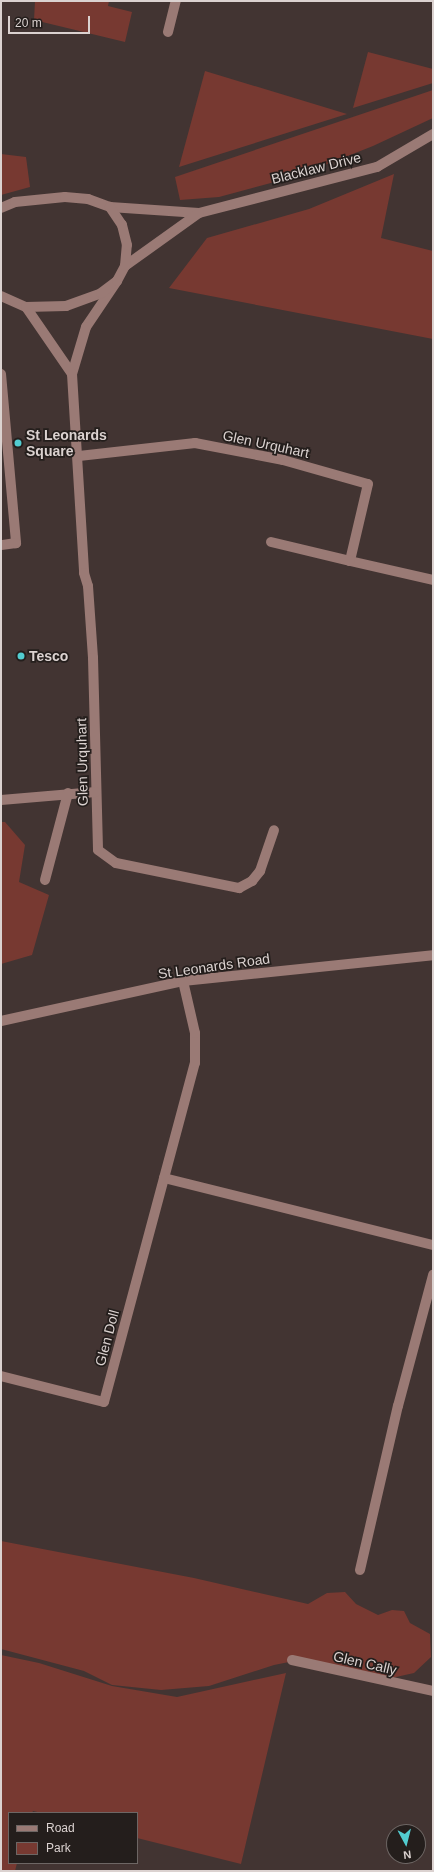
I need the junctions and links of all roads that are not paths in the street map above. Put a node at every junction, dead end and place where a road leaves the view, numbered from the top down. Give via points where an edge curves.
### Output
1 (176, 1) edge
2 (168, 32) dead end
3 (433, 134) edge
4 (110, 207) junction
5 (1, 208) edge
6 (199, 213) junction
7 (125, 266) junction
8 (117, 281) junction
9 (1, 296) edge
10 (26, 307) junction
11 (1, 374) edge
12 (72, 374) junction
13 (79, 456) junction
14 (271, 542) dead end
15 (1, 545) edge
16 (350, 561) junction
17 (433, 580) edge
18 (96, 792) junction
19 (68, 793) junction
20 (1, 800) edge
21 (274, 830) dead end
22 (45, 880) dead end
23 (433, 955) edge
24 (183, 981) junction
25 (1, 1021) edge
26 (164, 1178) junction
27 (433, 1245) edge
28 (433, 1275) edge
29 (1, 1376) edge
30 (360, 1570) dead end
31 (292, 1660) dead end
32 (433, 1691) edge

1 - 2 street
3 - 6 street, Blacklaw Drive via 377,167
4 - 5 street, Blacklaw Drive via 88,199 65,197 15,202
4 - 6 street, Blacklaw Drive
4 - 7 street via 122,225 127,245
6 - 7 street, Blacklaw Drive
7 - 8 street, Glen Urquhart
8 - 10 street via 101,293 72,305
8 - 12 street, Glen Urquhart via 86,327
9 - 10 street
10 - 12 street, Glen Urquhart
11 - 15 street via 16,543
12 - 13 street, Glen Urquhart
13 - 16 street, Glen Urquhart via 196,443 283,460 368,484
13 - 18 street, Glen Urquhart via 84,573 88,586 93,658
14 - 16 street
16 - 17 street
18 - 19 street
18 - 21 street, Glen Urquhart via 98,850 116,863 239,888 252,882 260,871
19 - 20 street
19 - 22 street
23 - 24 street, St Leonards Road
24 - 25 street, St Leonards Road
24 - 26 street, Glen Doll via 195,1033 195,1063
26 - 27 street
26 - 29 street, Glen Doll via 104,1402
28 - 30 street via 398,1406
31 - 32 street, Glen Cally

